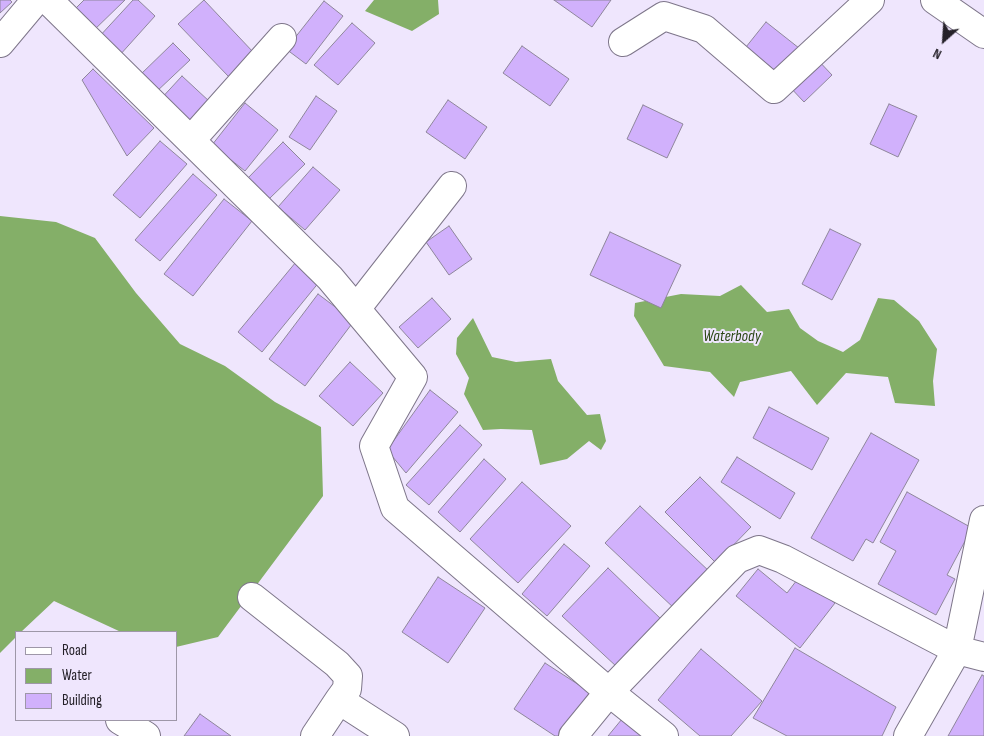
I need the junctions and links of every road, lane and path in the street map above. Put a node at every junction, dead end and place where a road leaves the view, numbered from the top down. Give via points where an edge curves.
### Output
1 (36, 0) edge
2 (48, 0) edge
3 (870, 0) edge
4 (935, 0) edge
5 (984, 34) edge
6 (282, 38) dead end
7 (623, 42) dead end
8 (0, 43) edge
9 (191, 140) junction
10 (452, 186) dead end
11 (356, 309) junction
12 (984, 520) edge
13 (252, 597) dead end
14 (956, 650) junction
15 (984, 657) edge
16 (608, 692) junction
17 (339, 700) junction
18 (122, 721) edge
19 (146, 736) edge
20 (314, 736) edge
21 (395, 736) edge
22 (572, 736) edge
23 (664, 736) edge
24 (908, 736) edge

1 - 8 street
2 - 9 street
3 - 7 street via 774,89 704,29 664,16
4 - 5 street
6 - 9 street
9 - 11 street via 330,278
10 - 11 street
11 - 16 street via 413,376 374,446 395,508
12 - 14 street
13 - 17 street via 348,676 347,689
14 - 15 street
14 - 16 street via 759,550 737,559
14 - 24 street
16 - 22 street
16 - 23 street
17 - 20 street
17 - 21 street
18 - 19 street

